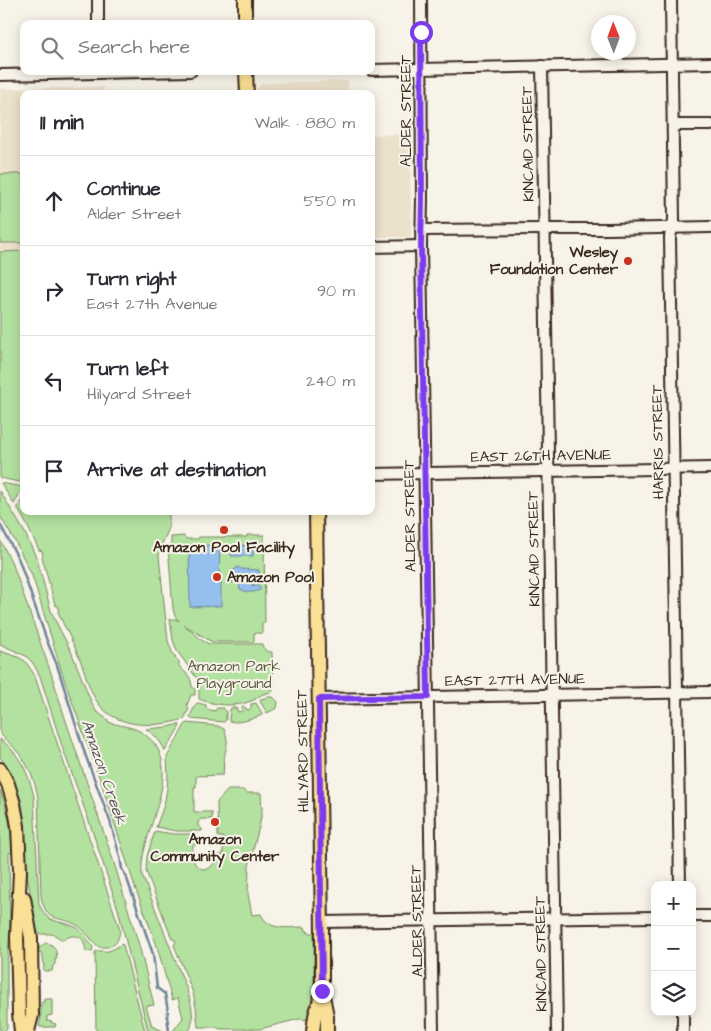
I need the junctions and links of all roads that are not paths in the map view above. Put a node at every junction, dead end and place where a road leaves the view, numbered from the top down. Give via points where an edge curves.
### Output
1 (98, 0) edge
2 (245, 0) edge
3 (421, 0) edge
4 (671, 0) edge
5 (98, 20) edge
6 (245, 20) edge
7 (711, 63) edge
8 (671, 64) junction
9 (542, 66) junction
10 (421, 69) junction
11 (375, 70) edge
12 (20, 74) edge
13 (0, 75) edge
14 (246, 75) edge
15 (248, 90) edge
16 (673, 125) junction
17 (711, 125) edge
18 (711, 227) edge
19 (672, 228) junction
20 (545, 229) junction
21 (421, 230) junction
22 (421, 246) junction
23 (375, 247) edge
24 (711, 468) edge
25 (673, 469) junction
26 (548, 471) junction
27 (424, 473) junction
28 (375, 474) edge
29 (316, 515) edge
30 (711, 692) edge
31 (677, 693) junction
32 (552, 695) junction
33 (428, 697) junction
34 (319, 699) junction
35 (0, 769) edge
36 (20, 871) junction
37 (680, 881) edge
38 (696, 916) edge
39 (711, 916) edge
40 (651, 917) edge
41 (556, 918) junction
42 (432, 920) junction
43 (322, 922) junction
44 (322, 991) junction
45 (682, 1016) edge
46 (21, 1031) edge
47 (28, 1031) edge
48 (313, 1031) edge
49 (327, 1031) edge
50 (434, 1031) edge
51 (557, 1031) edge
52 (683, 1031) edge

1 - 5 street
2 - 6 main road
3 - 10 street, ALDER STREET
4 - 8 street, HARRIS STREET
7 - 8 street
8 - 9 street
8 - 16 street, HARRIS STREET
9 - 10 street
9 - 20 street, KINCAID STREET
10 - 11 street
10 - 21 street, ALDER STREET
12 - 13 street
14 - 15 main road
16 - 17 street
16 - 19 street, HARRIS STREET
18 - 19 street
19 - 20 street
19 - 25 street, HARRIS STREET
20 - 21 street
20 - 26 street, KINCAID STREET
21 - 22 street, ALDER STREET
22 - 23 street
22 - 27 street, ALDER STREET
24 - 25 street, EAST 26TH AVENUE
25 - 26 street, EAST 26TH AVENUE
25 - 31 street, HARRIS STREET
26 - 27 street, EAST 26TH AVENUE
26 - 32 street, KINCAID STREET
27 - 28 street, EAST 26TH AVENUE
27 - 33 street, ALDER STREET
29 - 34 main road, HILYARD STREET
30 - 31 street, EAST 27TH AVENUE
31 - 32 street, EAST 27TH AVENUE
31 - 37 street, HARRIS STREET
32 - 33 street, EAST 27TH AVENUE
32 - 41 street, KINCAID STREET
33 - 34 street, EAST 27TH AVENUE
33 - 42 street, ALDER STREET
34 - 43 main road, HILYARD STREET
35 - 36 main road via 14,804
36 - 46 main road via 17,937
36 - 47 main road via 31,938 32,1015
38 - 39 street
40 - 41 street
41 - 42 street
41 - 51 street, KINCAID STREET
42 - 43 street
42 - 50 street, ALDER STREET
43 - 44 main road, HILYARD STREET
44 - 48 main road, HILYARD STREET
44 - 49 main road, HILYARD STREET
45 - 52 street

